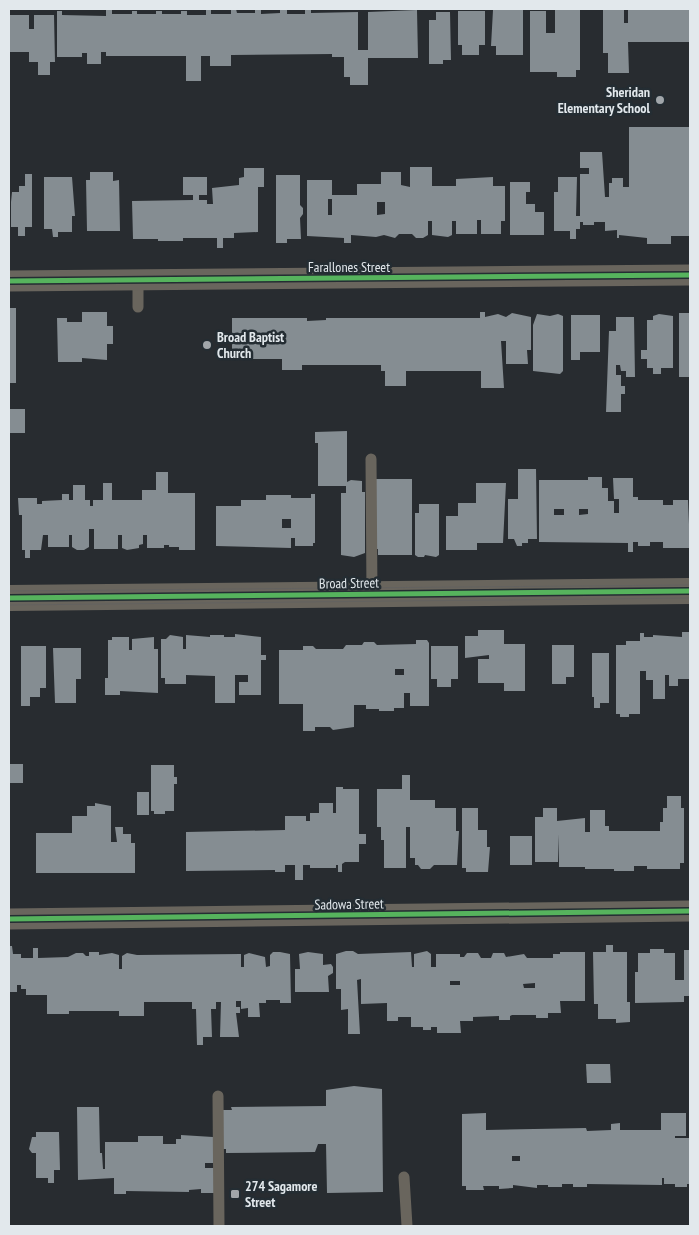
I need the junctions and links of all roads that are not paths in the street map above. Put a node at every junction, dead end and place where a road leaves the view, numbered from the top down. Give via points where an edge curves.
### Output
1 (690, 275) edge
2 (138, 280) junction
3 (9, 281) edge
4 (138, 307) dead end
5 (371, 459) dead end
6 (690, 591) edge
7 (372, 594) junction
8 (9, 598) edge
9 (690, 911) edge
10 (9, 919) edge
11 (218, 1096) dead end
12 (404, 1177) dead end
13 (219, 1226) edge
14 (408, 1226) edge

1 - 2 street, Farallones Street
2 - 3 street, Farallones Street
2 - 4 lane
5 - 7 lane
6 - 7 street, Broad Street
7 - 8 street, Broad Street
9 - 10 street, Sadowa Street
11 - 13 lane
12 - 14 lane

